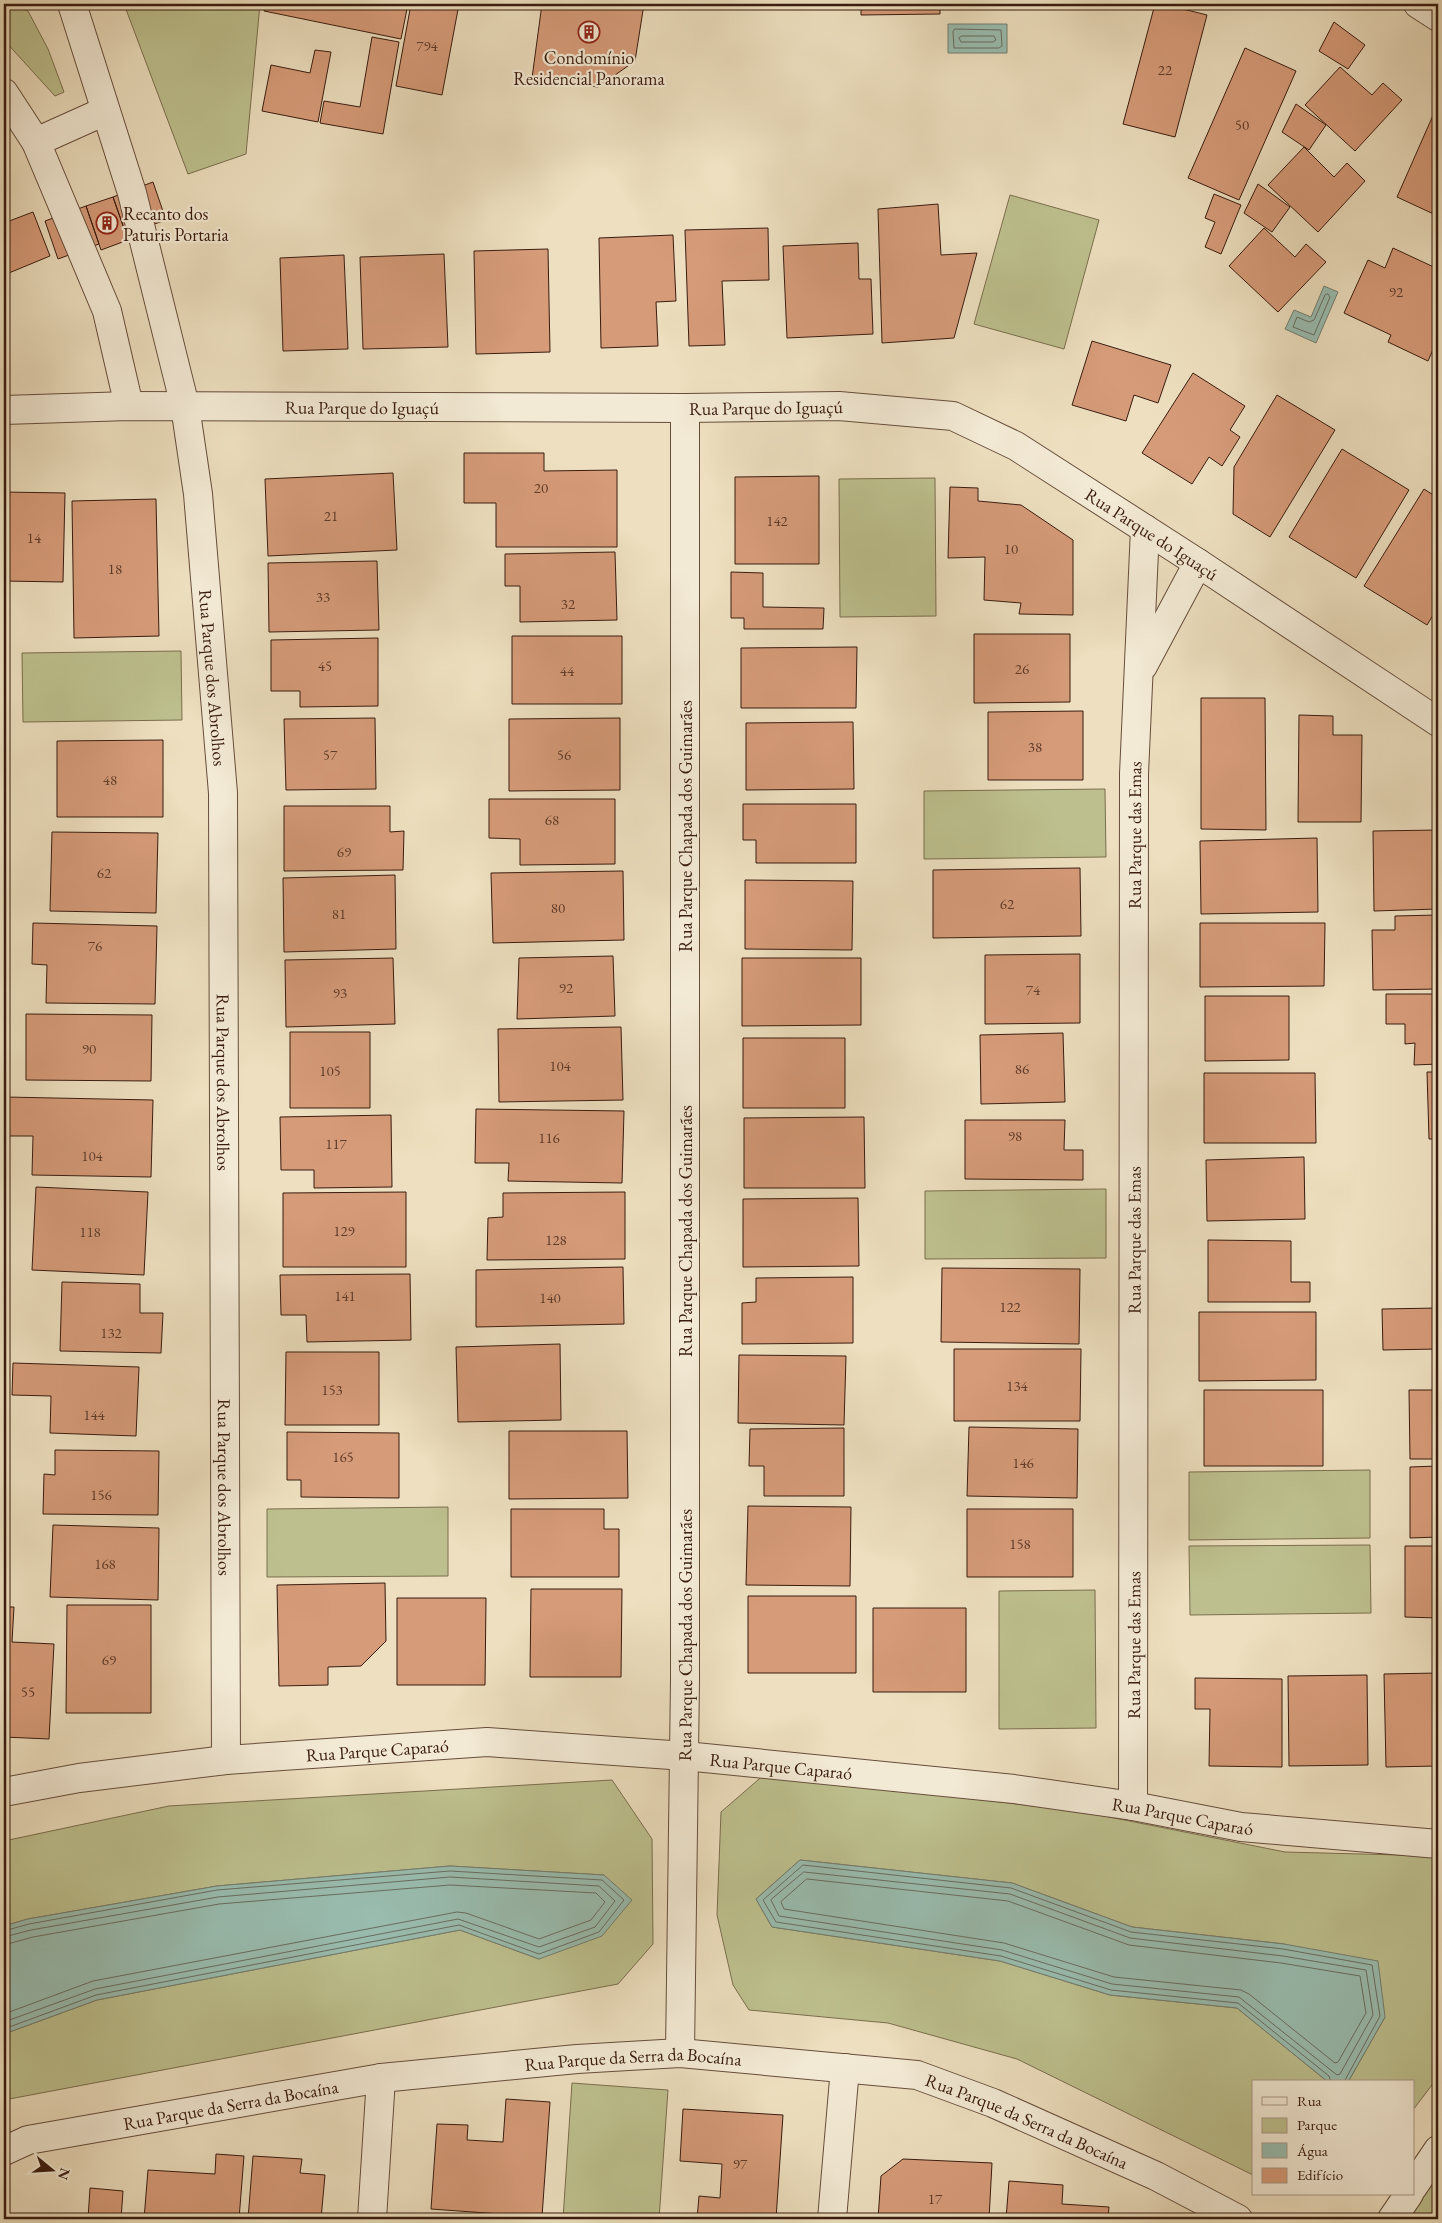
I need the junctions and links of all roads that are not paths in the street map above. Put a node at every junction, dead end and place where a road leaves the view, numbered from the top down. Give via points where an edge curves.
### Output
1 (72, 4) edge
2 (1418, 4) edge
3 (1438, 17) edge
4 (4, 93) edge
5 (105, 111) junction
6 (36, 142) junction
7 (129, 406) junction
8 (184, 406) junction
9 (685, 408) junction
10 (4, 410) edge
11 (1145, 529) junction
12 (1198, 563) junction
13 (1140, 672) junction
14 (1438, 722) edge
15 (685, 1756) junction
16 (226, 1760) junction
17 (4, 1792) edge
18 (1134, 1806) junction
19 (1438, 1844) edge
20 (680, 2053) junction
21 (845, 2068) junction
22 (381, 2078) junction
23 (1438, 2150) edge
24 (4, 2152) edge
25 (1414, 2186) edge
26 (1407, 2196) edge
27 (372, 2219) edge
28 (832, 2219) edge
29 (1238, 2219) edge
30 (1392, 2219) edge

1 - 5 street, Rua Parque dos Abrolhos
2 - 3 street
4 - 6 street
5 - 6 street
5 - 8 street, Rua Parque dos Abrolhos via 132,192
6 - 7 street via 108,311
7 - 8 street, Rua Parque do Iguaçú
7 - 10 street, Rua Parque do Iguaçú
8 - 9 street, Rua Parque do Iguaçú
8 - 16 street, Rua Parque dos Abrolhos via 198,494 224,793
9 - 11 street, Rua Parque do Iguaçú via 839,406 953,416 1016,446
9 - 15 street, Rua Parque Chapada dos Guimarães
11 - 12 street, Rua Parque do Iguaçú
11 - 13 street, Rua Parque das Emas
12 - 13 street, Rua Parque das Emas
12 - 14 street, Rua Parque do Iguaçú
13 - 18 street, Rua Parque das Emas via 1134,774
15 - 16 street, Rua Parque Caparaó via 487,1742
15 - 18 street, Rua Parque Caparaó via 1014,1789
15 - 20 street, Rua Parque Chapada dos Guimarães
16 - 17 street, Rua Parque Caparaó via 79,1778
18 - 19 street, Rua Parque Caparaó via 1241,1827
20 - 21 street, Rua Parque da Serra da Bocaína
20 - 22 street, Rua Parque da Serra da Bocaína via 577,2059
21 - 28 street
21 - 29 street, Rua Parque da Serra da Bocaína via 917,2076 992,2103 1156,2176
22 - 24 street, Rua Parque da Serra da Bocaína via 28,2140
22 - 27 street
23 - 25 street
26 - 30 street

